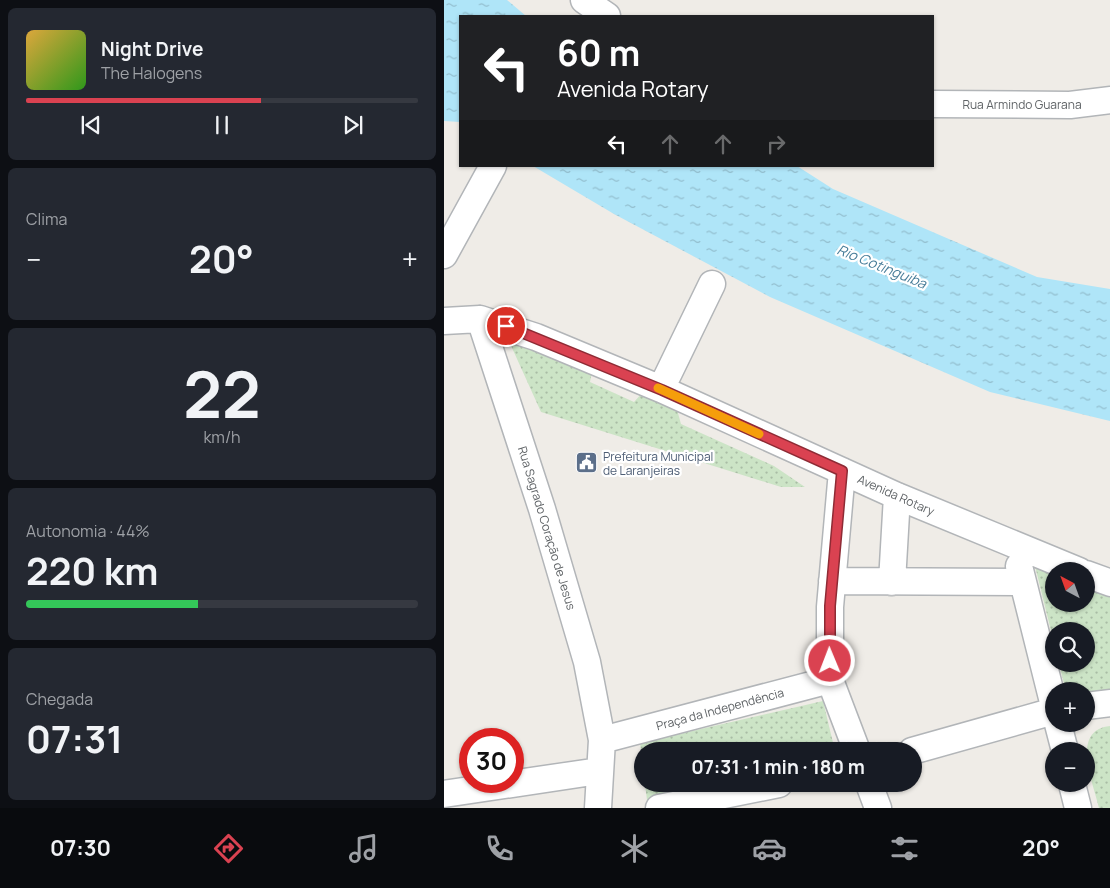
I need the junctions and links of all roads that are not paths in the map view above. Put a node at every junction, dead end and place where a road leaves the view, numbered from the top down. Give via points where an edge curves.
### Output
1 (584, 0) edge
2 (606, 15) edge
3 (1110, 100) edge
4 (934, 104) edge
5 (492, 167) edge
6 (444, 255) edge
7 (712, 284) dead end
8 (480, 319) junction
9 (444, 321) edge
10 (662, 390) junction
11 (842, 471) junction
12 (896, 496) junction
13 (1014, 546) junction
14 (1056, 562) edge
15 (1095, 577) edge
16 (832, 581) junction
17 (892, 582) junction
18 (1023, 582) junction
19 (1110, 583) edge
20 (830, 680) junction
21 (1048, 682) edge
22 (1110, 703) edge
23 (1095, 705) edge
24 (1045, 714) edge
25 (602, 740) junction
26 (854, 742) edge
27 (922, 748) edge
28 (599, 771) junction
29 (760, 792) edge
30 (872, 792) edge
31 (1074, 792) edge
32 (444, 794) edge
33 (737, 801) edge
34 (598, 808) edge
35 (659, 808) edge
36 (878, 808) edge
37 (1078, 808) edge

1 - 2 street
3 - 4 street, Rua Armindo Guarana via 1070,105
5 - 6 street
7 - 10 street
8 - 9 street, Avenida Rotary
8 - 10 street, Avenida Rotary via 536,337
8 - 25 street, Rua Sagrado Coração de Jesus via 587,662
10 - 11 street, Avenida Rotary
11 - 12 street, Avenida Rotary
11 - 16 street
12 - 13 street, Avenida Rotary
12 - 17 street
13 - 14 street, Avenida Rotary
13 - 18 street
15 - 19 street
16 - 17 street
16 - 20 street
17 - 18 street
18 - 21 street
20 - 25 street, Praça da Independência
20 - 26 street
22 - 23 street
24 - 27 street
25 - 28 street
28 - 32 street
28 - 34 street
29 - 33 street
30 - 36 street
31 - 37 street
33 - 35 street

